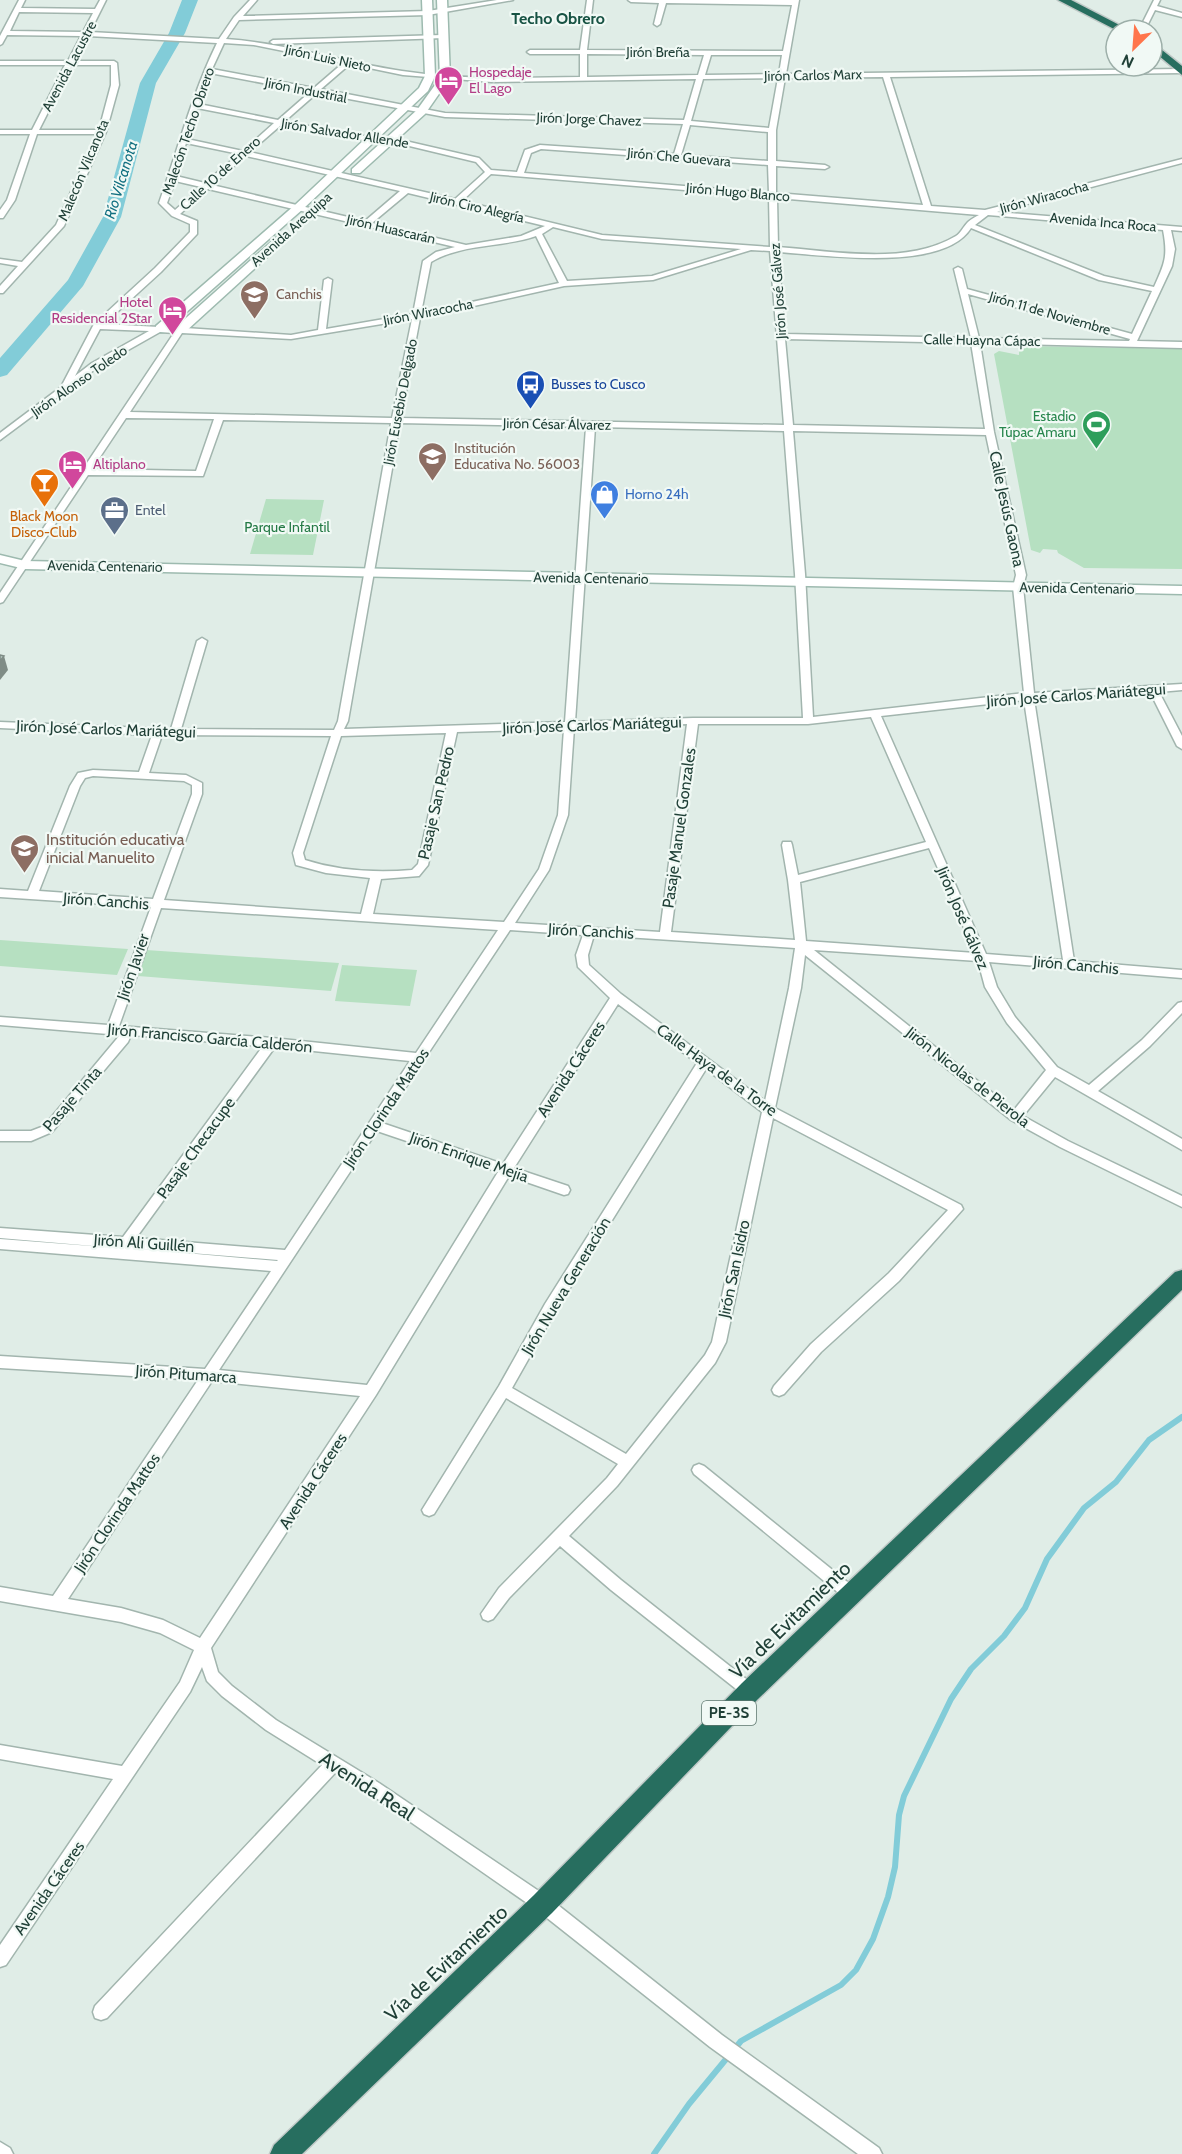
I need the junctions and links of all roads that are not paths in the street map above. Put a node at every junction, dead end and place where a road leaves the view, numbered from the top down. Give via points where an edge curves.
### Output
1 (22, 0) edge
2 (103, 0) edge
3 (254, 0) edge
4 (427, 0) edge
5 (590, 0) edge
6 (631, 0) edge
7 (668, 1) edge
8 (1069, 1) edge
9 (508, 2) edge
10 (795, 2) edge
11 (1155, 4) edge
12 (442, 5) edge
13 (18, 10) junction
14 (97, 11) junction
15 (428, 13) junction
16 (1182, 15) edge
17 (237, 18) junction
18 (1148, 18) edge
19 (1104, 19) edge
20 (657, 24) dead end
21 (6, 33) junction
22 (87, 34) junction
23 (430, 38) junction
24 (442, 38) junction
25 (223, 42) junction
26 (0, 43) edge
27 (254, 43) junction
28 (530, 52) dead end
29 (583, 52) junction
30 (708, 52) junction
31 (786, 53) junction
32 (1164, 55) edge
33 (0, 63) edge
34 (69, 63) junction
35 (347, 63) junction
36 (207, 70) junction
37 (1182, 71) edge
38 (886, 74) junction
39 (781, 75) junction
40 (430, 76) junction
41 (701, 76) junction
42 (445, 78) junction
43 (584, 78) junction
44 (313, 91) junction
45 (195, 105) junction
46 (405, 109) junction
47 (421, 112) junction
48 (277, 122) junction
49 (688, 123) junction
50 (772, 130) junction
51 (0, 132) edge
52 (34, 132) junction
53 (102, 132) junction
54 (183, 140) junction
55 (372, 140) junction
56 (389, 141) junction
57 (244, 153) junction
58 (677, 157) junction
59 (1182, 161) edge
60 (772, 165) junction
61 (825, 167) dead end
62 (489, 172) junction
63 (336, 173) junction
64 (520, 174) junction
65 (350, 176) junction
66 (172, 178) junction
67 (206, 186) junction
68 (405, 190) junction
69 (773, 195) junction
70 (456, 202) junction
71 (299, 207) junction
72 (928, 208) junction
73 (313, 210) junction
74 (988, 212) junction
75 (175, 214) junction
76 (0, 216) edge
77 (367, 223) junction
78 (551, 225) junction
79 (969, 225) junction
80 (1167, 228) junction
81 (1182, 229) edge
82 (539, 235) junction
83 (469, 248) junction
84 (754, 248) junction
85 (774, 249) junction
86 (0, 261) edge
87 (24, 265) junction
88 (958, 269) dead end
89 (328, 280) dead end
90 (564, 284) junction
91 (963, 290) junction
92 (1157, 290) junction
93 (0, 291) edge
94 (417, 316) junction
95 (97, 326) junction
96 (160, 329) junction
97 (181, 329) junction
98 (322, 330) junction
99 (781, 336) junction
100 (975, 339) junction
101 (1134, 341) junction
102 (1182, 345) edge
103 (64, 389) junction
104 (124, 415) junction
105 (219, 418) junction
106 (396, 421) junction
107 (591, 424) junction
108 (788, 426) junction
109 (990, 432) junction
110 (0, 437) edge
111 (86, 472) junction
112 (0, 559) edge
113 (27, 561) junction
114 (370, 569) junction
115 (582, 572) junction
116 (1182, 578) edge
117 (800, 579) junction
118 (1019, 581) junction
119 (1182, 590) edge
120 (0, 600) edge
121 (202, 641) dead end
122 (1182, 687) edge
123 (1153, 689) junction
124 (1029, 696) junction
125 (875, 714) junction
126 (808, 721) junction
127 (693, 722) junction
128 (0, 725) edge
129 (571, 725) junction
130 (452, 730) junction
131 (158, 732) junction
132 (176, 733) junction
133 (338, 733) junction
134 (1182, 746) edge
135 (143, 775) junction
136 (931, 844) junction
137 (787, 845) dead end
138 (377, 874) junction
139 (794, 880) junction
140 (0, 893) edge
141 (32, 895) junction
142 (155, 904) junction
143 (366, 918) junction
144 (507, 926) junction
145 (590, 930) junction
146 (665, 935) junction
147 (801, 945) junction
148 (982, 957) junction
149 (1069, 964) junction
150 (1182, 974) edge
151 (617, 996) junction
152 (1182, 1006) edge
153 (0, 1020) edge
154 (112, 1029) junction
155 (127, 1030) junction
156 (272, 1042) junction
157 (420, 1058) junction
158 (704, 1062) junction
159 (1053, 1070) junction
160 (1090, 1090) junction
161 (768, 1109) junction
162 (1016, 1117) junction
163 (374, 1125) junction
164 (0, 1136) edge
165 (1182, 1145) edge
166 (506, 1170) junction
167 (564, 1190) dead end
168 (1182, 1202) edge
169 (0, 1233) edge
170 (127, 1242) junction
171 (0, 1244) edge
172 (119, 1254) junction
173 (284, 1260) junction
174 (1182, 1278) edge
175 (0, 1362) edge
176 (209, 1375) junction
177 (504, 1390) junction
178 (779, 1390) dead end
179 (371, 1391) junction
180 (628, 1462) junction
181 (699, 1470) dead end
182 (429, 1510) dead end
183 (560, 1538) junction
184 (0, 1594) edge
185 (851, 1594) junction
186 (57, 1603) junction
187 (488, 1614) dead end
188 (203, 1647) junction
189 (750, 1691) junction
190 (0, 1752) edge
191 (334, 1763) junction
192 (127, 1773) junction
193 (543, 1904) junction
194 (0, 1959) edge
195 (101, 2012) dead end
196 (0, 2151) edge
197 (4, 2154) edge
198 (283, 2154) edge
199 (873, 2154) edge

1 - 13 street
2 - 14 street, Avenida Lacustre
3 - 17 street, Malecón Techo Obrero
4 - 15 street
5 - 29 street
6 - 7 street
7 - 10 street
7 - 20 street
8 - 19 highway
9 - 12 street
10 - 31 street, Jirón José Gálvez
11 - 16 street
11 - 18 street
12 - 15 street
12 - 24 street
13 - 14 street
13 - 21 street
14 - 22 street, Avenida Lacustre
15 - 17 street
15 - 23 street
17 - 25 street, Malecón Techo Obrero
21 - 22 street, Jirón Luis Nieto
21 - 26 street
22 - 25 street, Jirón Luis Nieto
22 - 34 street, Avenida Lacustre
23 - 24 street
23 - 27 street
23 - 40 street
24 - 42 street
25 - 27 street, Jirón Luis Nieto
25 - 36 street, Malecón Techo Obrero
27 - 35 street, Jirón Luis Nieto
28 - 29 street, Jirón Breña
29 - 30 street, Jirón Breña
29 - 43 street
30 - 31 street, Jirón Breña
30 - 41 street
31 - 39 street, Jirón José Gálvez
32 - 37 highway
33 - 34 street
34 - 52 street, Avenida Lacustre
34 - 53 street, Malecón Vilcanota via 114,63 115,86
35 - 40 street, Jirón Luis Nieto
35 - 44 street, Calle 10 de Enero
36 - 44 street, Jirón Industrial
36 - 45 street, Malecón Techo Obrero
37 - 38 street, Jirón Carlos Marx
38 - 39 street, Jirón Carlos Marx
38 - 72 street
39 - 41 street, Jirón Carlos Marx
39 - 50 street, Jirón José Gálvez
40 - 42 street, Jirón Luis Nieto
40 - 46 street, Avenida Arequipa via 424,89
41 - 43 street, Jirón Carlos Marx
41 - 49 street
42 - 43 street, Jirón Carlos Marx
42 - 47 street, Avenida Arequipa
44 - 46 street, Jirón Industrial
44 - 48 street, Calle 10 de Enero
45 - 48 street, Jirón Salvador Allende
45 - 54 street, Malecón Techo Obrero
46 - 47 street, Jirón Jorge Chavez
46 - 55 street, Avenida Arequipa
47 - 49 street, Jirón Jorge Chavez
47 - 56 street, Avenida Arequipa
48 - 55 street, Jirón Salvador Allende
48 - 57 street, Calle 10 de Enero
49 - 50 street, Jirón Jorge Chavez
49 - 58 street
50 - 60 street, Jirón José Gálvez
51 - 52 street
52 - 53 street
52 - 76 street, Avenida Lacustre via 11,200
53 - 87 street, Malecón Vilcanota via 60,226
54 - 57 street, Jirón Ciro Alegría
54 - 66 street, Malecón Techo Obrero
55 - 56 street, Jirón Salvador Allende
55 - 63 street, Avenida Arequipa
56 - 62 street, Jirón Salvador Allende via 479,160
56 - 65 street, Avenida Arequipa
57 - 63 street, Jirón Ciro Alegría
57 - 67 street, Calle 10 de Enero
58 - 60 street, Jirón Che Guevara
58 - 64 street, Jirón Che Guevara via 533,148
59 - 74 street, Jirón Wiracocha
60 - 61 street, Jirón Che Guevara
60 - 69 street, Jirón José Gálvez
62 - 64 street, Jirón Hugo Blanco
62 - 70 street
63 - 65 street, Jirón Ciro Alegría
63 - 71 street, Avenida Arequipa
64 - 69 street, Jirón Hugo Blanco
65 - 68 street, Jirón Ciro Alegría
65 - 73 street, Avenida Arequipa
66 - 67 street, Jirón Huascarán
66 - 75 street, Malecón Techo Obrero via 163,203
67 - 71 street, Jirón Huascarán
67 - 75 street, Calle 10 de Enero
68 - 70 street, Jirón Ciro Alegría
68 - 77 street
69 - 72 street, Jirón Hugo Blanco
69 - 85 street, Jirón José Gálvez
70 - 78 street, Jirón Ciro Alegría
71 - 73 street, Jirón Huascarán
71 - 96 street, Avenida Arequipa
72 - 74 street, Jirón Hugo Blanco
73 - 77 street, Jirón Huascarán
73 - 97 street, Avenida Arequipa
74 - 79 street, Jirón Wiracocha
74 - 80 street, Avenida Inca Roca
75 - 95 street, Malecón Techo Obrero via 194,223 194,232
77 - 83 street, Jirón Huascarán
78 - 82 street, Jirón Eusebio Delgado
78 - 84 street, Jirón Ciro Alegría via 602,237
79 - 85 street, Jirón Wiracocha via 962,236 926,251 880,257
79 - 92 street via 1102,278
80 - 81 street, Avenida Inca Roca
80 - 92 street via 1171,249
82 - 83 street, Jirón Eusebio Delgado
82 - 90 street
83 - 94 street, Jirón Eusebio Delgado via 427,261
84 - 85 street, Jirón Ciro Alegría
84 - 90 street, Jirón Wiracocha via 653,278
85 - 99 street, Jirón José Gálvez
86 - 87 street
87 - 93 street, Malecón Vilcanota
88 - 91 street, Calle Jesús Gaona
89 - 98 street
90 - 94 street, Jirón Wiracocha
91 - 100 street, Calle Jesús Gaona
91 - 101 street, Jirón 11 de Noviembre
92 - 101 street
94 - 98 street, Jirón Wiracocha
94 - 106 street, Jirón Eusebio Delgado
95 - 96 street, Jirón Wiracocha
95 - 103 street, Malecón Techo Obrero
96 - 97 street, Jirón Wiracocha
96 - 103 street, Jirón Alonso Toledo via 95,365
97 - 98 street, Jirón Wiracocha via 291,337
97 - 104 street, Avenida Arequipa
99 - 100 street, Calle Huayna Cápac
99 - 108 street, Jirón José Gálvez
100 - 101 street, Calle Huayna Cápac
100 - 109 street, Calle Jesús Gaona
101 - 102 street, Calle Huayna Cápac
103 - 110 street, Jirón Alonso Toledo
104 - 105 street, Jirón César Álvarez
104 - 111 street, Avenida Arequipa
105 - 106 street, Jirón César Álvarez
105 - 111 street via 200,474
106 - 107 street, Jirón César Álvarez
106 - 114 street, Jirón Eusebio Delgado
107 - 108 street, Jirón César Álvarez
107 - 115 street, Jirón Clorinda Mattos
108 - 109 street, Jirón César Álvarez
108 - 117 street, Jirón José Gálvez
109 - 118 street, Calle Jesús Gaona
111 - 113 street, Avenida Arequipa
112 - 113 street, Avenida Centenario
113 - 114 street, Avenida Centenario
113 - 120 street, Avenida Arequipa
114 - 115 street, Avenida Centenario
114 - 133 street, Jirón Eusebio Delgado
115 - 117 street, Avenida Centenario
115 - 129 street, Jirón Clorinda Mattos
116 - 118 street
117 - 118 street, Avenida Centenario
117 - 126 street, Jirón José Gálvez
118 - 119 street, Avenida Centenario
118 - 124 street, Calle Jesús Gaona
121 - 132 street
122 - 123 street, Jirón José Carlos Mariátegui
123 - 124 street, Jirón José Carlos Mariátegui
123 - 134 street
124 - 125 street, Jirón José Carlos Mariátegui
124 - 149 street, Calle Jesús Gaona
125 - 126 street, Jirón José Carlos Mariátegui
125 - 136 street, Jirón José Gálvez
126 - 127 street, Jirón José Carlos Mariátegui
127 - 129 street, Jirón José Carlos Mariátegui
127 - 146 street, Pasaje Manuel Gonzales
128 - 131 street, Jirón José Carlos Mariátegui
129 - 130 street, Jirón José Carlos Mariátegui
129 - 144 street, Jirón Clorinda Mattos via 563,815 556,842 544,870
130 - 133 street, Jirón José Carlos Mariátegui
130 - 138 street, Pasaje San Pedro via 423,865 415,873
131 - 132 street, Jirón José Carlos Mariátegui
131 - 135 street
132 - 133 street, Jirón José Carlos Mariátegui
133 - 138 street, Jirón Eusebio Delgado via 298,853 300,862
135 - 141 street via 82,775
135 - 142 street, Jirón Javier via 186,778 197,783 197,794
136 - 139 street
136 - 148 street, Jirón José Gálvez
137 - 139 street, Jirón San Isidro
138 - 143 street
139 - 147 street, Jirón San Isidro
140 - 141 street, Jirón Canchis
141 - 142 street, Jirón Canchis
142 - 143 street, Jirón Canchis
142 - 154 street, Jirón Javier
143 - 144 street, Jirón Canchis
144 - 145 street, Jirón Canchis
144 - 157 street, Jirón Clorinda Mattos
145 - 146 street, Jirón Canchis
145 - 151 street, Calle Haya de la Torre via 582,955 584,967
146 - 147 street, Jirón Canchis
147 - 148 street, Jirón Canchis
147 - 161 street, Jirón San Isidro
147 - 162 street, Jirón Nicolas de Pierola
148 - 149 street, Jirón Canchis
148 - 159 street, Jirón José Gálvez via 991,987 1011,1020
149 - 150 street, Jirón Canchis
151 - 158 street, Calle Haya de la Torre
151 - 166 street, Avenida Cáceres
152 - 160 street via 1146,1043
153 - 154 street, Jirón Francisco García Calderón
154 - 155 street, Jirón Francisco García Calderón
155 - 156 street, Jirón Francisco García Calderón
155 - 164 street, Pasaje Tinta via 124,1039 48,1129 40,1135
156 - 157 street, Jirón Francisco García Calderón
156 - 170 street, Pasaje Checacupe
157 - 163 street, Jirón Clorinda Mattos
158 - 161 street, Calle Haya de la Torre
158 - 177 street, Jirón Nueva Generación via 550,1308
159 - 160 street, Jirón José Gálvez
159 - 162 street
160 - 165 street, Jirón José Gálvez
161 - 178 street, Calle Haya de la Torre via 957,1209 894,1277 816,1348
161 - 180 street, Jirón San Isidro via 719,1342 710,1359
162 - 168 street, Jirón Nicolas de Pierola
163 - 166 street, Jirón Enrique Mejía
163 - 173 street, Jirón Clorinda Mattos
166 - 167 street, Jirón Enrique Mejía
166 - 179 street, Avenida Cáceres
169 - 170 street, Jirón Ali Guillén
170 - 172 street, Pasaje Checacupe
170 - 173 street, Jirón Ali Guillén
171 - 172 street, Jirón Ali Guillén
172 - 173 street, Jirón Ali Guillén
173 - 176 street, Jirón Clorinda Mattos
174 - 185 highway, Vía de Evitamiento / PE-3S
175 - 176 street, Jirón Pitumarca
176 - 179 street, Jirón Pitumarca
176 - 186 street, Jirón Clorinda Mattos
177 - 180 street
177 - 182 street, Jirón Nueva Generación
179 - 188 street, Avenida Cáceres
180 - 183 street, Jirón San Isidro
181 - 185 street
183 - 187 street, Jirón San Isidro
183 - 189 street
184 - 186 street
185 - 189 highway, Vía de Evitamiento / PE-3S
186 - 188 street via 163,1627
188 - 191 street, Avenida Real via 212,1676 227,1691 272,1725
188 - 192 street, Avenida Cáceres via 185,1687
189 - 193 highway, Vía de Evitamiento / PE-3S
190 - 192 street
191 - 193 street, Avenida Real
191 - 195 street
192 - 194 street, Avenida Cáceres
193 - 198 highway, Vía de Evitamiento / PE-3S
193 - 199 street, Avenida Real via 716,2041
196 - 197 street

